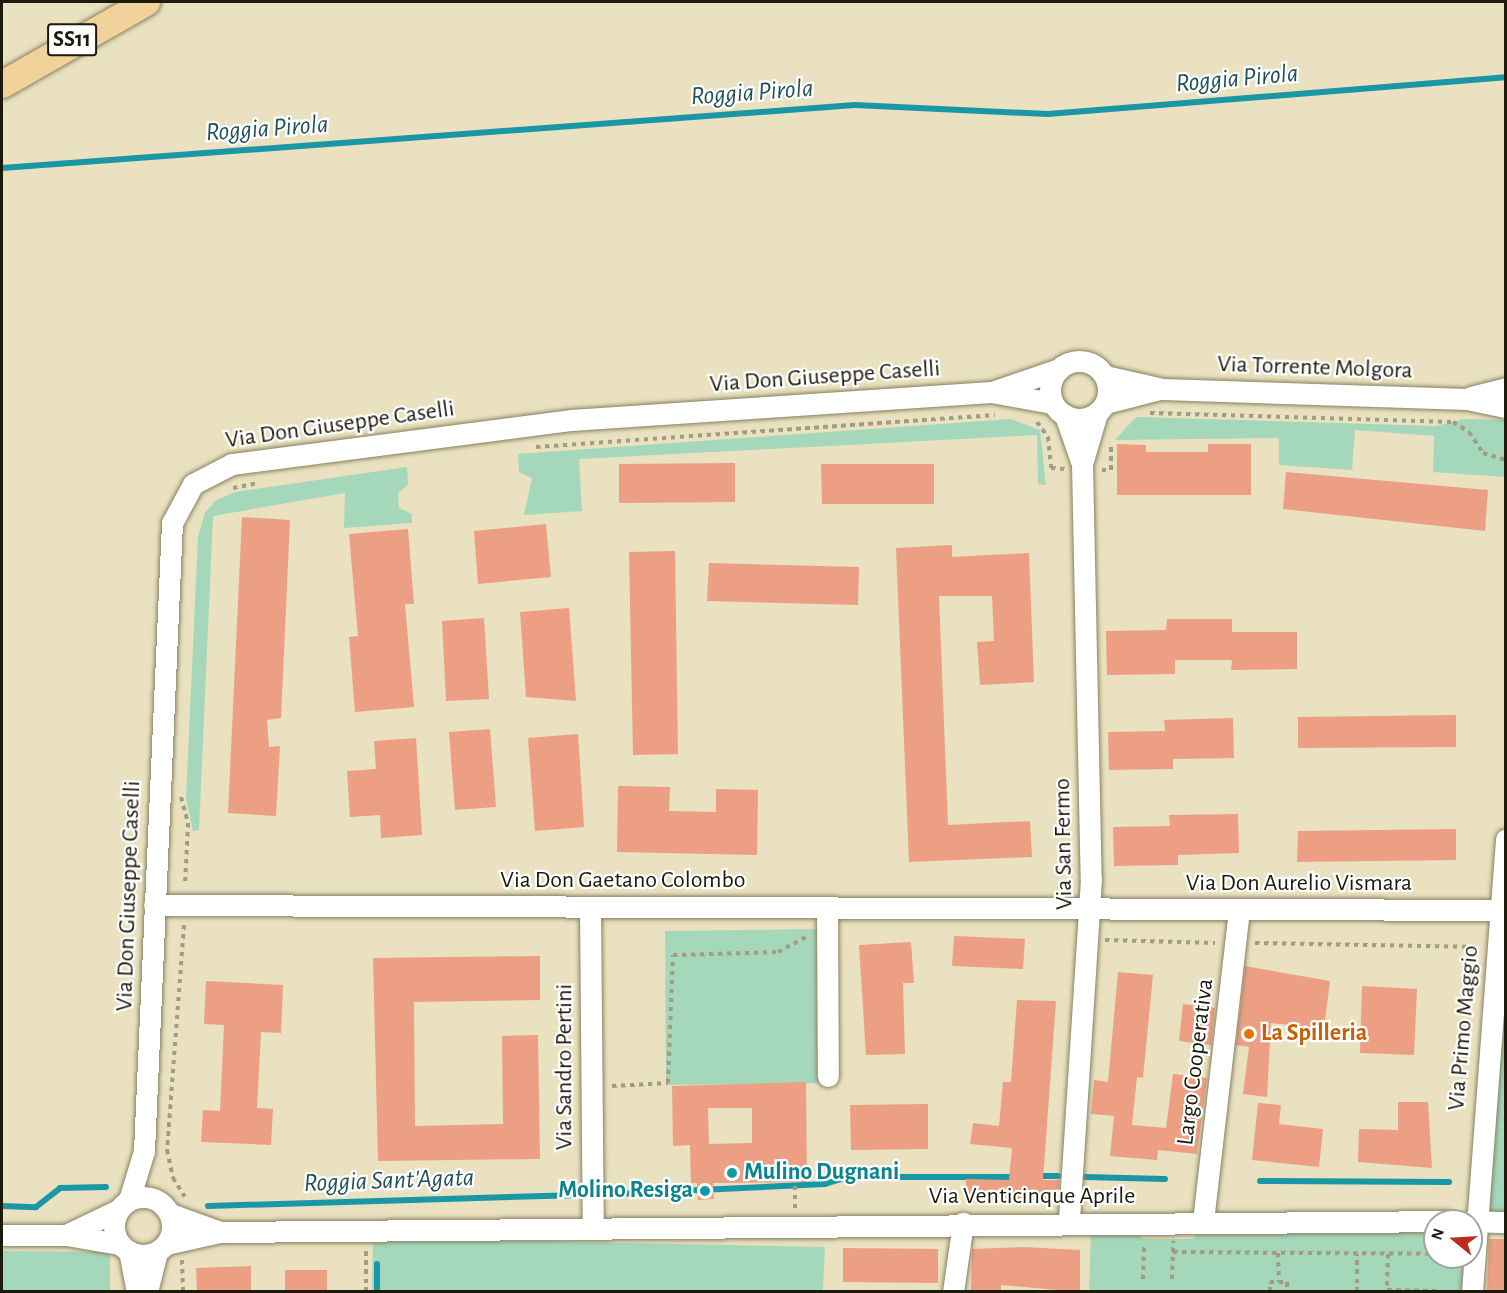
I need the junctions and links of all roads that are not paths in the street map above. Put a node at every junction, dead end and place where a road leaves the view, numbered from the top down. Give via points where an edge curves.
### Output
1 (146, 2) edge
2 (2, 84) edge
3 (1059, 369) junction
4 (1105, 376) junction
5 (1162, 388) junction
6 (1506, 388) edge
7 (991, 392) junction
8 (1467, 399) junction
9 (1506, 407) edge
10 (1101, 408) junction
11 (1059, 409) junction
12 (1082, 467) junction
13 (1506, 839) edge
14 (154, 905) junction
15 (590, 907) junction
16 (827, 908) junction
17 (1091, 909) junction
18 (1239, 910) junction
19 (1503, 911) edge
20 (828, 1076) dead end
21 (144, 1151) junction
22 (124, 1205) junction
23 (166, 1208) junction
24 (1473, 1209) edge
25 (1203, 1221) junction
26 (1423, 1221) edge
27 (1483, 1221) edge
28 (1069, 1222) junction
29 (1506, 1222) edge
30 (963, 1223) junction
31 (592, 1227) junction
32 (207, 1232) junction
33 (2, 1235) edge
34 (66, 1235) junction
35 (124, 1248) junction
36 (162, 1248) junction
37 (1472, 1269) edge
38 (137, 1292) edge
39 (147, 1292) edge
40 (953, 1292) edge
41 (1472, 1292) edge

1 - 2 main road, SS11
3 - 4 street, Via Torrente Molgora via 1083,361
3 - 7 street, Via Don Giuseppe Caselli
3 - 11 street via 1051,382
4 - 5 street, Via Torrente Molgora
4 - 10 street
5 - 8 street, Via Torrente Molgora
5 - 10 street, Via Torrente Molgora
6 - 8 street, Via Torrente Molgora
7 - 11 street, Via Don Giuseppe Caselli
7 - 14 street, Via Don Giuseppe Caselli via 571,420 332,448 228,465 203,476 186,493 172,523
8 - 9 street, Via Torrente Molgora
10 - 11 street, Via Torrente Molgora via 1078,419
10 - 12 street
11 - 12 street
12 - 17 street, Via San Fermo
13 - 19 street, Via Primo Maggio
14 - 15 street, Via Don Gaetano Colombo
14 - 21 street, Via Don Giuseppe Caselli
15 - 16 street, Via Don Gaetano Colombo
15 - 31 street, Via Sandro Pertini
16 - 17 street, Via Don Gaetano Colombo
16 - 20 street
17 - 18 street, Via Don Aurelio Vismara
17 - 28 street, Via San Fermo
18 - 19 street, Via Don Aurelio Vismara
18 - 25 street, Largo Cooperativa
19 - 24 street, Via Primo Maggio via 1496,947
21 - 22 street, Via Don Giuseppe Caselli
21 - 23 street, Via Don Giuseppe Caselli
22 - 23 street via 145,1196
22 - 34 street
22 - 35 street via 114,1227
23 - 32 street, Via Venticinque Aprile
23 - 36 street
25 - 26 street, Via Venticinque Aprile
25 - 28 street, Via Venticinque Aprile
27 - 29 street
28 - 30 street, Via Venticinque Aprile
30 - 31 street, Via Venticinque Aprile
30 - 40 street
31 - 32 street, Via Venticinque Aprile
32 - 36 street, Via Venticinque Aprile
33 - 34 street
34 - 35 street
35 - 36 street
35 - 38 street
36 - 39 street
37 - 41 street, Via Primo Maggio

